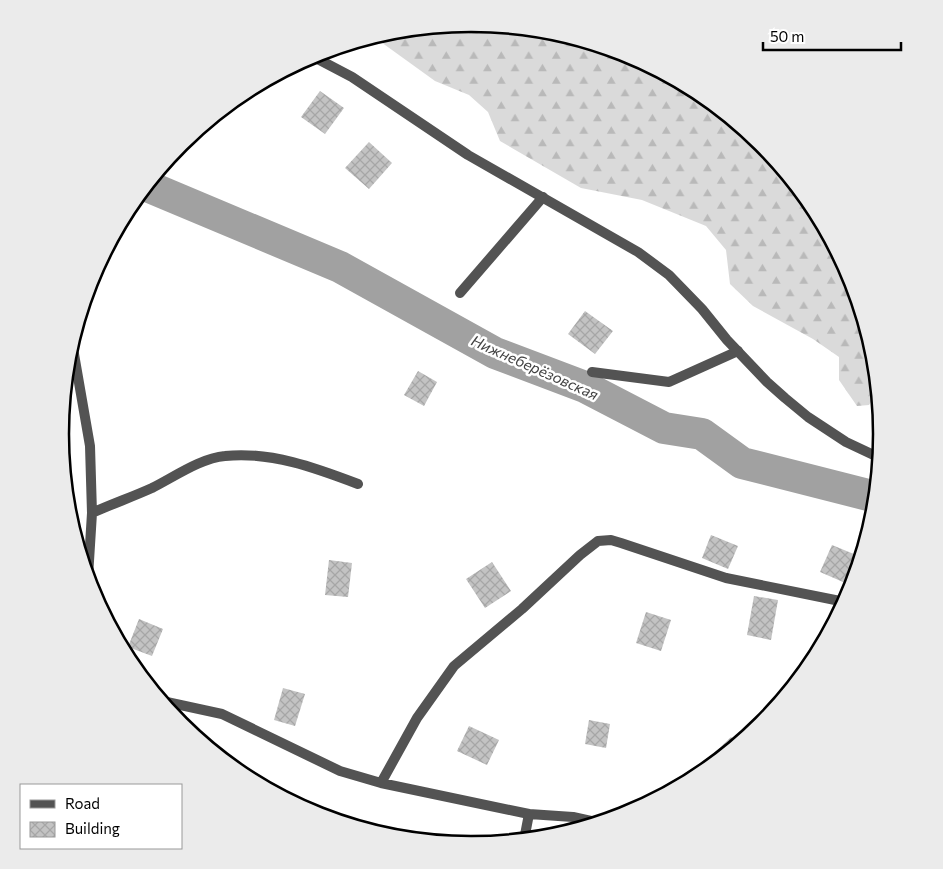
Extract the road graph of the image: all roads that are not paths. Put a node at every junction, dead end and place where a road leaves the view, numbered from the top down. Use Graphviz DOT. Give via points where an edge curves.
graph roads {
  1 [pos="322,61"];
  2 [pos="543,197"];
  3 [pos="460,293"];
  4 [pos="738,351"];
  5 [pos="76,364"];
  6 [pos="592,372"];
  7 [pos="873,455"];
  8 [pos="358,484"];
  9 [pos="92,513"];
  10 [pos="89,558"];
  11 [pos="837,600"];
  12 [pos="173,704"];
  13 [pos="381,783"];
  14 [pos="529,814"];
  15 [pos="586,820"];
  16 [pos="525,833"];
  1 -- 2 [label="street" via="352,77 468,155"];
  2 -- 3 [label="street"];
  2 -- 4 [label="street" via="638,252 669,275"];
  4 -- 6 [label="street" via="669,382"];
  4 -- 7 [label="street" via="767,382 808,417 846,442"];
  5 -- 9 [label="street" via="90,446"];
  8 -- 9 [label="street" via="277,459 223,456"];
  9 -- 10 [label="street"];
  11 -- 13 [label="street" via="726,578 621,542 598,541 454,666 417,718"];
  12 -- 13 [label="street" via="222,714 340,771"];
  13 -- 14 [label="street"];
  14 -- 15 [label="street"];
  14 -- 16 [label="street"];
}
